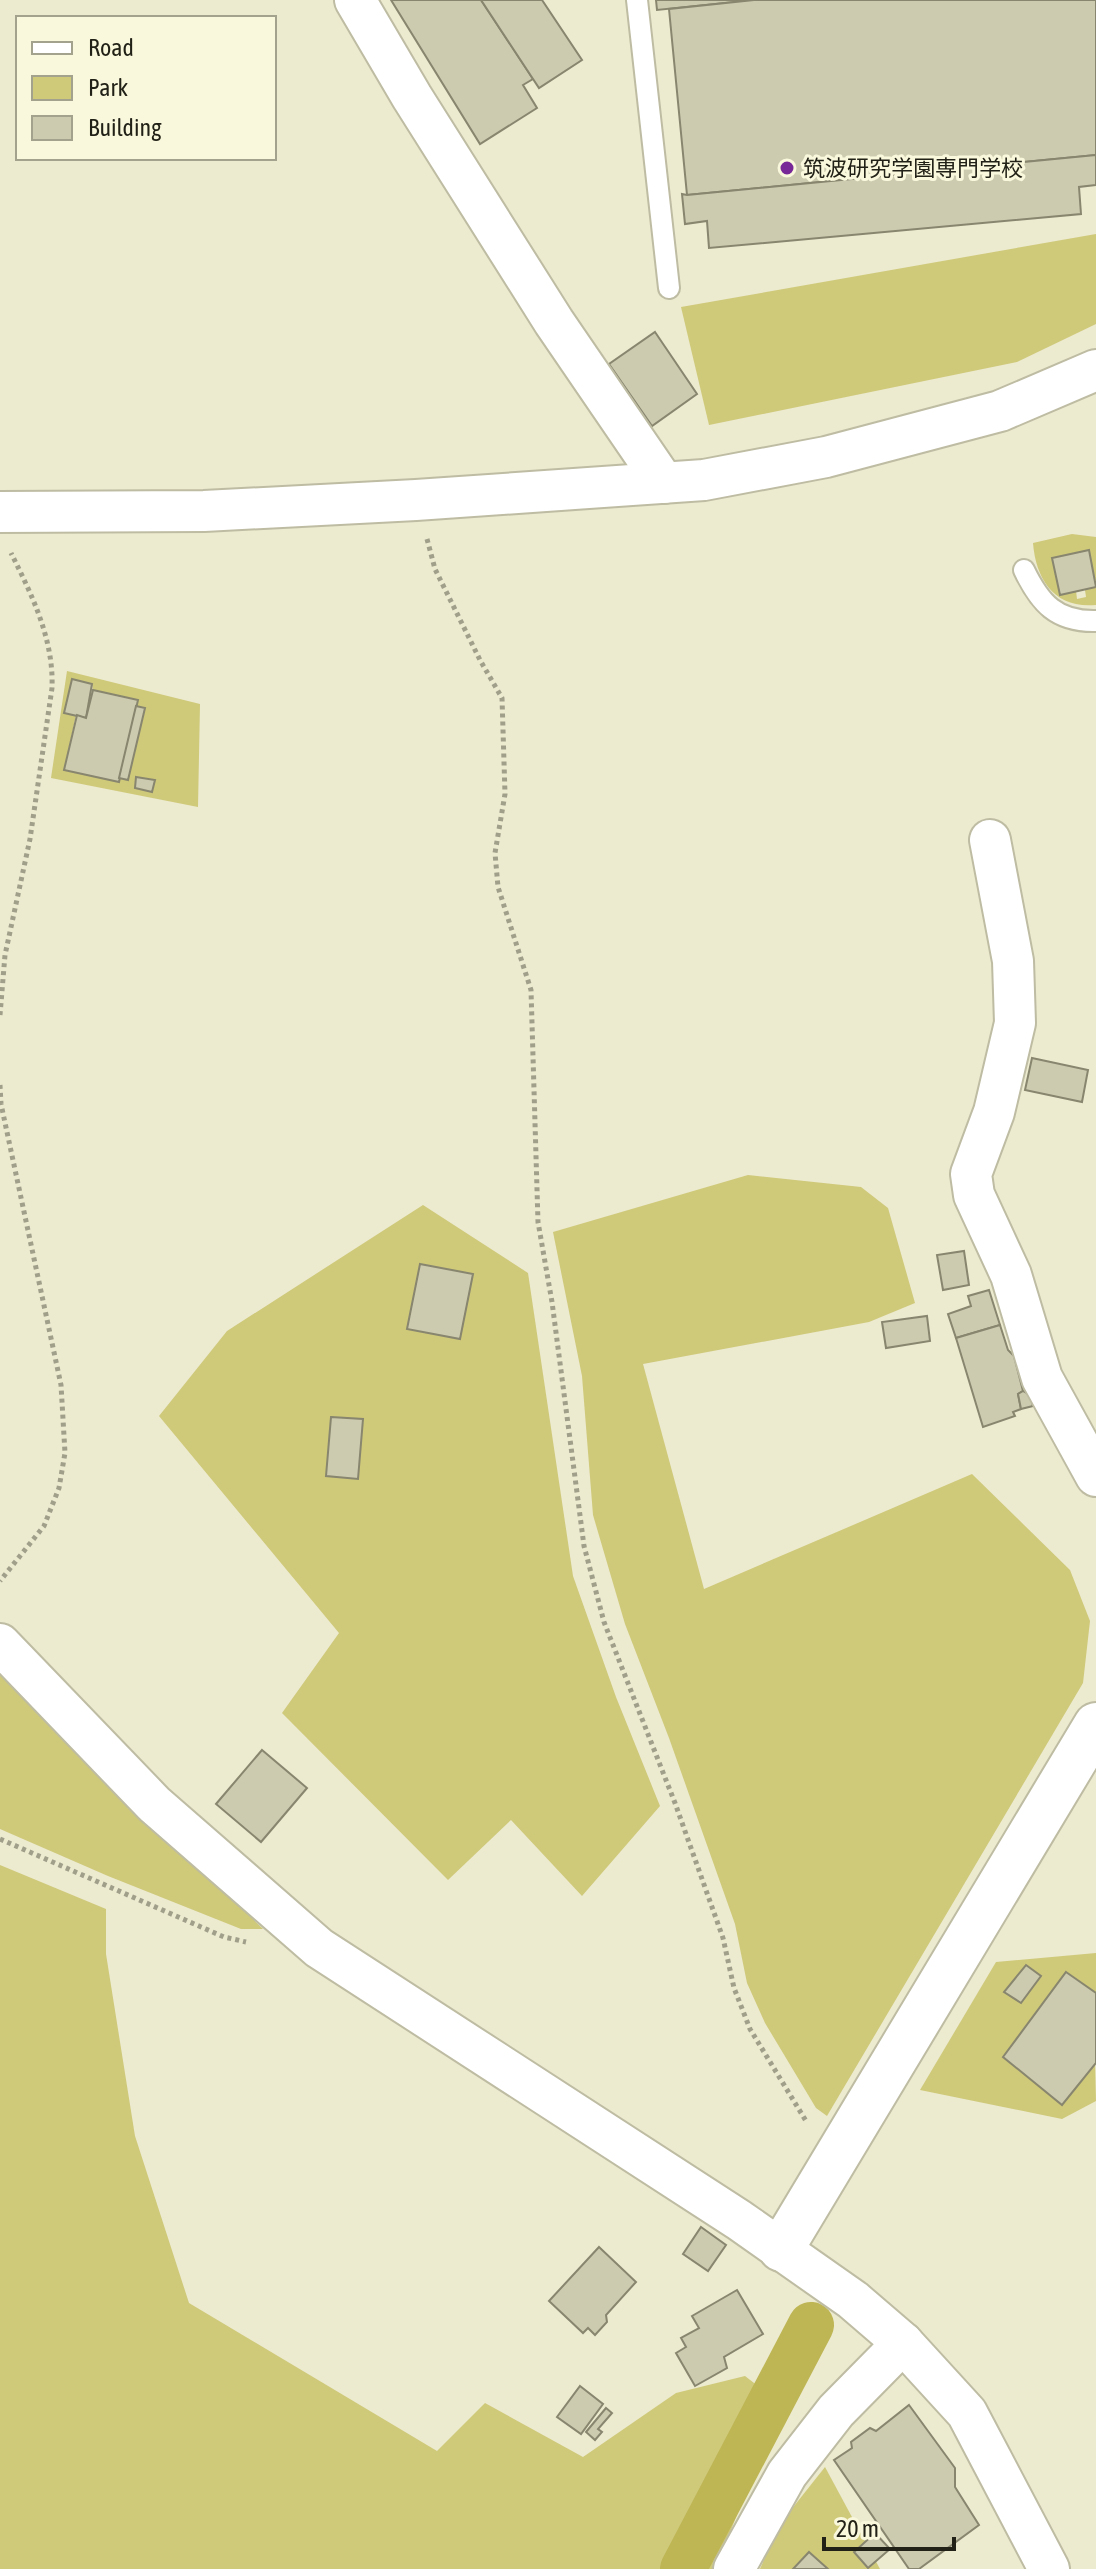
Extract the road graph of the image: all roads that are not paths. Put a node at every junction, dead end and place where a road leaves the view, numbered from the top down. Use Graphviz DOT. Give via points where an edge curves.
graph roads {
  1 [pos="355,0"];
  2 [pos="637,0"];
  3 [pos="669,288"];
  4 [pos="1096,370"];
  5 [pos="664,483"];
  6 [pos="3,528"];
  7 [pos="1024,570"];
  8 [pos="1096,621"];
  9 [pos="990,840"];
  10 [pos="1096,1476"];
  11 [pos="0,1644"];
  12 [pos="1096,1725"];
  13 [pos="781,2249"];
  14 [pos="903,2343"];
  15 [pos="734,2569"];
  16 [pos="1049,2569"];
  1 -- 5 [label="street" via="554,322"];
  2 -- 3 [label="lane"];
  4 -- 5 [label="street" via="1000,411 902,437 753,472"];
  5 -- 6 [label="street"];
  7 -- 8 [label="lane" via="1035,593 1052,610"];
  9 -- 10 [label="street" via="1013,961 1015,1023 994,1112 971,1174 974,1195 1011,1275 1042,1378"];
  11 -- 13 [label="street" via="154,1804 319,1948"];
  12 -- 13 [label="street"];
  13 -- 14 [label="street"];
  14 -- 15 [label="street" via="836,2411 787,2474"];
  14 -- 16 [label="street" via="967,2413"];
}
